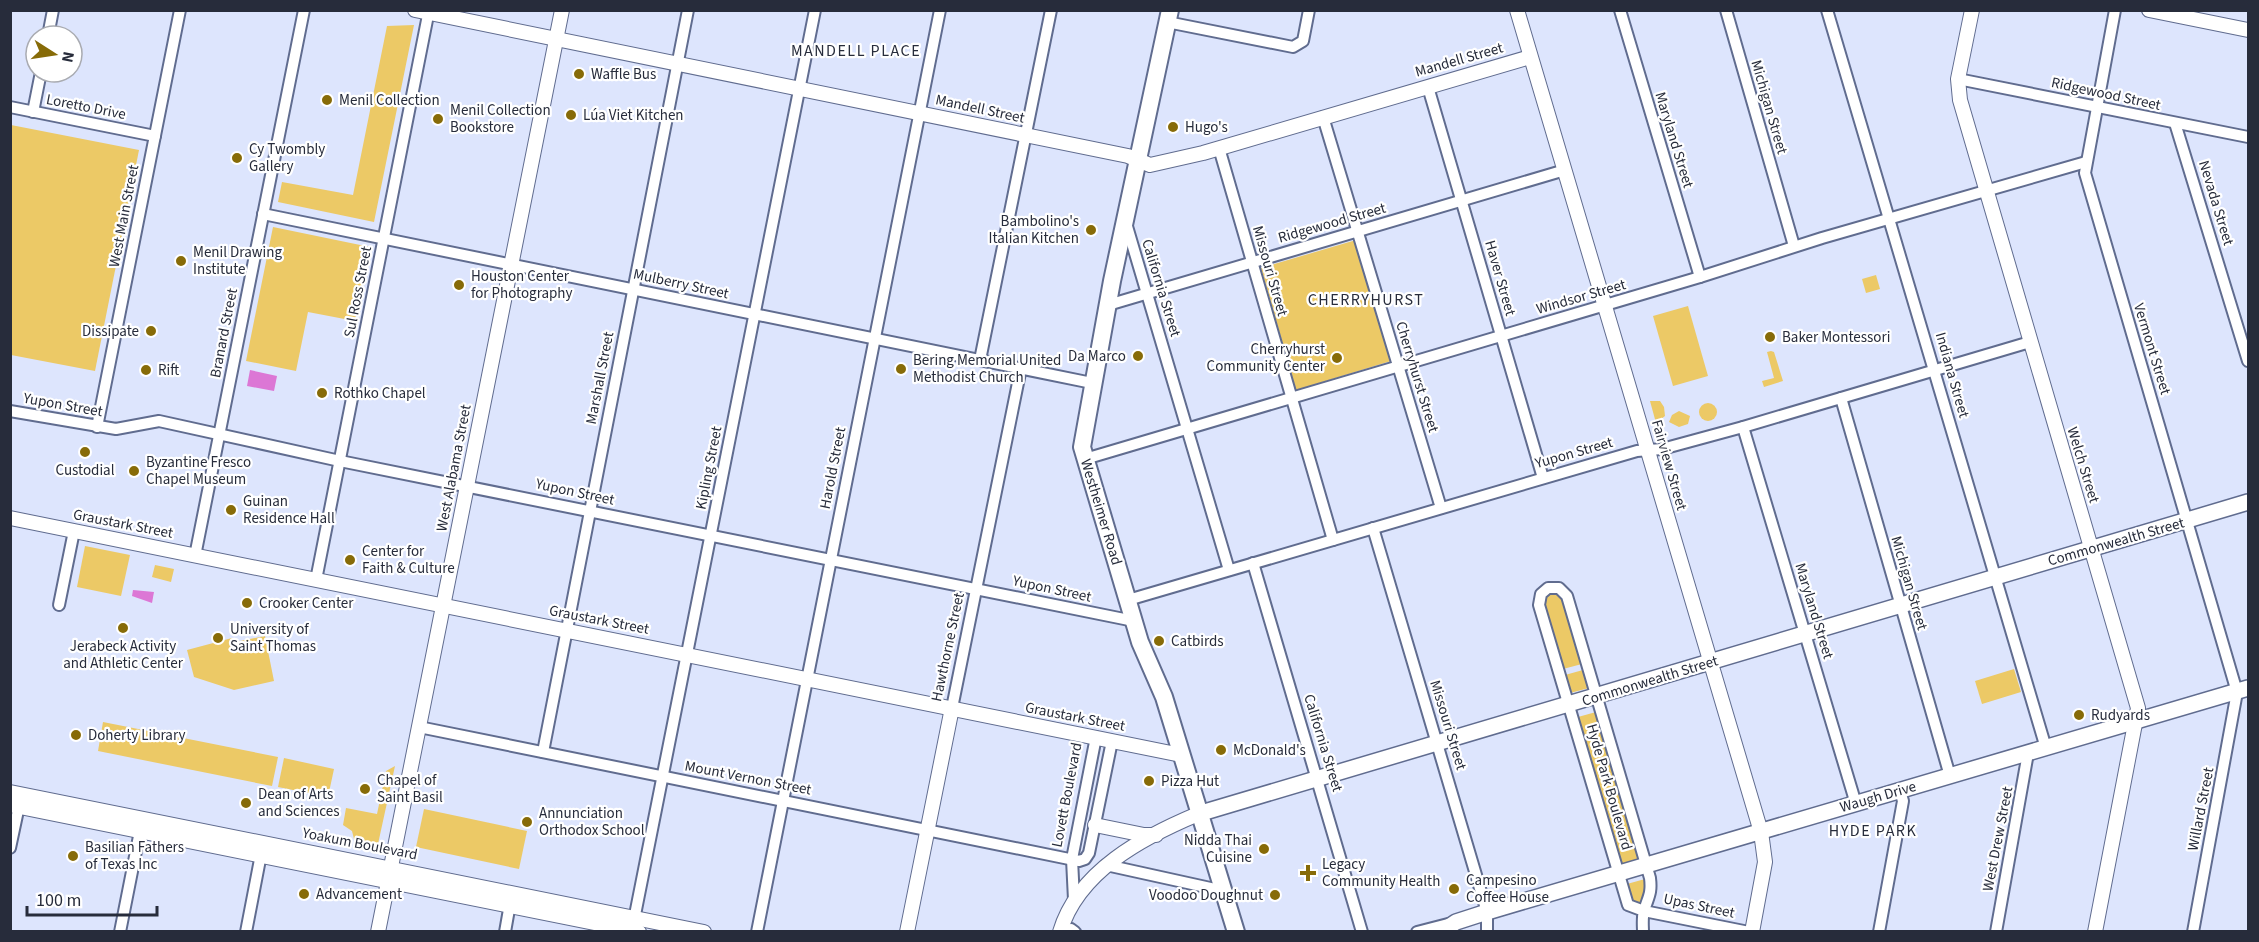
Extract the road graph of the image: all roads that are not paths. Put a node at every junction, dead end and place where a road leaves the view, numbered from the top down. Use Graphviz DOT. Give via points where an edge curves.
graph roads {
  1 [pos="180,10"];
  2 [pos="304,10"];
  3 [pos="562,10"];
  4 [pos="688,10"];
  5 [pos="815,10"];
  6 [pos="940,10"];
  7 [pos="1051,10"];
  8 [pos="1309,10"];
  9 [pos="1517,10"];
  10 [pos="1620,10"];
  11 [pos="1726,10"];
  12 [pos="1827,10"];
  13 [pos="1972,10"];
  14 [pos="2115,10"];
  15 [pos="2149,10"];
  16 [pos="424,11"];
  17 [pos="1168,16"];
  18 [pos="2248,30"];
  19 [pos="556,39"];
  20 [pos="1530,57"];
  21 [pos="677,65"];
  22 [pos="1958,79"];
  23 [pos="39,84"];
  24 [pos="1428,87"];
  25 [pos="799,90"];
  26 [pos="10,107"];
  27 [pos="2096,107"];
  28 [pos="33,112"];
  29 [pos="919,114"];
  30 [pos="1323,117"];
  31 [pos="2175,123"];
  32 [pos="1025,135"];
  33 [pos="155,136"];
  34 [pos="2248,137"];
  35 [pos="1219,148"];
  36 [pos="1138,160"];
  37 [pos="2086,162"];
  38 [pos="1565,170"];
  39 [pos="1985,192"];
  40 [pos="1461,200"];
  41 [pos="263,214"];
  42 [pos="1889,218"];
  43 [pos="1125,221"];
  44 [pos="1358,231"];
  45 [pos="384,239"];
  46 [pos="1794,246"];
  47 [pos="1252,262"];
  48 [pos="511,265"];
  49 [pos="1700,277"];
  50 [pos="633,290"];
  51 [pos="1148,294"];
  52 [pos="1108,305"];
  53 [pos="1605,305"];
  54 [pos="755,314"];
  55 [pos="1501,336"];
  56 [pos="874,339"];
  57 [pos="2030,342"];
  58 [pos="981,360"];
  59 [pos="2248,361"];
  60 [pos="1398,366"];
  61 [pos="1021,368"];
  62 [pos="1935,370"];
  63 [pos="1092,383"];
  64 [pos="1292,398"];
  65 [pos="1841,398"];
  66 [pos="10,411"];
  67 [pos="97,427"];
  68 [pos="1743,427"];
  69 [pos="1187,429"];
  70 [pos="219,434"];
  71 [pos="1648,450"];
  72 [pos="1085,459"];
  73 [pos="340,461"];
  74 [pos="1543,478"];
  75 [pos="467,485"];
  76 [pos="2248,502"];
  77 [pos="1441,508"];
  78 [pos="588,510"];
  79 [pos="10,518"];
  80 [pos="2187,521"];
  81 [pos="1372,528"];
  82 [pos="74,531"];
  83 [pos="711,535"];
  84 [pos="1333,540"];
  85 [pos="2091,549"];
  86 [pos="195,556"];
  87 [pos="831,558"];
  88 [pos="1253,563"];
  89 [pos="1229,570"];
  90 [pos="1995,577"];
  91 [pos="316,580"];
  92 [pos="976,588"];
  93 [pos="1128,600"];
  94 [pos="59,605"];
  95 [pos="443,606"];
  96 [pos="1900,606"];
  97 [pos="1134,621"];
  98 [pos="566,631"];
  99 [pos="1805,634"];
  100 [pos="687,655"];
  101 [pos="1710,663"];
  102 [pos="806,679"];
  103 [pos="2243,690"];
  104 [pos="1597,697"];
  105 [pos="1570,705"];
  106 [pos="952,708"];
  107 [pos="2135,722"];
  108 [pos="419,727"];
  109 [pos="1096,738"];
  110 [pos="1112,741"];
  111 [pos="1438,744"];
  112 [pos="2046,748"];
  113 [pos="543,752"];
  114 [pos="2028,753"];
  115 [pos="1181,755"];
  116 [pos="663,776"];
  117 [pos="1950,776"];
  118 [pos="1319,778"];
  119 [pos="1900,791"];
  120 [pos="15,800"];
  121 [pos="782,800"];
  122 [pos="1856,804"];
  123 [pos="1198,814"];
  124 [pos="141,824"];
  125 [pos="1095,825"];
  126 [pos="927,830"];
  127 [pos="1761,832"];
  128 [pos="1156,835"];
  129 [pos="10,848"];
  130 [pos="262,848"];
  131 [pos="1072,859"];
  132 [pos="1106,866"];
  133 [pos="1647,866"];
  134 [pos="1618,873"];
  135 [pos="389,874"];
  136 [pos="1224,891"];
  137 [pos="511,899"];
  138 [pos="1074,900"];
  139 [pos="1644,911"];
  140 [pos="1487,912"];
  141 [pos="1456,922"];
  142 [pos="634,928"];
  143 [pos="120,932"];
  144 [pos="246,932"];
  145 [pos="378,932"];
  146 [pos="505,932"];
  147 [pos="704,932"];
  148 [pos="757,932"];
  149 [pos="907,932"];
  150 [pos="1061,932"];
  151 [pos="1074,932"];
  152 [pos="1236,932"];
  153 [pos="1362,932"];
  154 [pos="1417,932"];
  155 [pos="1441,932"];
  156 [pos="1487,932"];
  157 [pos="1643,932"];
  158 [pos="1750,932"];
  159 [pos="1879,932"];
  160 [pos="1996,932"];
  161 [pos="2095,932"];
  162 [pos="2193,932"];
  1 -- 33 [label="street, West Main Street"];
  2 -- 41 [label="street, Branard Street"];
  3 -- 19 [label="street, West Alabama Street"];
  4 -- 21 [label="street, Marshall Street"];
  5 -- 25 [label="street, Kipling Street"];
  6 -- 29 [label="street, Harold Street"];
  7 -- 32 [label="street"];
  8 -- 17 [label="street" via="1303,40 1293,47"];
  9 -- 20 [label="street, Fairview Street"];
  10 -- 49 [label="street, Maryland Street"];
  11 -- 46 [label="street, Michigan Street"];
  12 -- 42 [label="street, Indiana Street"];
  13 -- 22 [label="street, Welch Street"];
  14 -- 27 [label="street, Vermont Street"];
  15 -- 18 [label="street"];
  16 -- 19 [label="street, Mandell Street"];
  16 -- 45 [label="street, Sul Ross Street"];
  17 -- 36 [label="main road, Westheimer Road"];
  19 -- 21 [label="street, Mandell Street"];
  19 -- 48 [label="street, West Alabama Street"];
  20 -- 24 [label="street, Mandell Street"];
  20 -- 38 [label="street, Fairview Street"];
  21 -- 25 [label="street, Mandell Street"];
  21 -- 50 [label="street, Marshall Street"];
  22 -- 27 [label="street, Ridgewood Street"];
  22 -- 39 [label="street, Welch Street"];
  23 -- 28 [label="street"];
  24 -- 30 [label="street, Mandell Street"];
  24 -- 40 [label="street, Haver Street"];
  25 -- 29 [label="street, Mandell Street"];
  25 -- 54 [label="street, Kipling Street"];
  26 -- 28 [label="street, Loretto Drive"];
  27 -- 31 [label="street, Ridgewood Street"];
  27 -- 37 [label="street, Vermont Street"];
  28 -- 33 [label="street, Loretto Drive"];
  29 -- 32 [label="street, Mandell Street"];
  29 -- 56 [label="street, Harold Street"];
  30 -- 35 [label="street, Mandell Street"];
  30 -- 44 [label="street, Cherryhurst Street"];
  31 -- 34 [label="street, Ridgewood Street"];
  31 -- 59 [label="street, Nevada Street"];
  32 -- 36 [label="street, Mandell Street"];
  32 -- 58 [label="street"];
  33 -- 67 [label="street, West Main Street"];
  35 -- 36 [label="street, Mandell Street" via="1150,165"];
  35 -- 47 [label="street, Missouri Street"];
  36 -- 43 [label="main road, Westheimer Road"];
  37 -- 39 [label="street, Windsor Street"];
  37 -- 80 [label="street, Vermont Street" via="2087,184"];
  38 -- 40 [label="street, Ridgewood Street"];
  38 -- 53 [label="street, Fairview Street"];
  39 -- 42 [label="street, Windsor Street"];
  39 -- 57 [label="street, Welch Street"];
  40 -- 44 [label="street, Ridgewood Street"];
  40 -- 55 [label="street, Haver Street"];
  41 -- 45 [label="street, Mulberry Street"];
  41 -- 70 [label="street, Branard Street"];
  42 -- 46 [label="street, Windsor Street"];
  42 -- 62 [label="street, Indiana Street"];
  43 -- 51 [label="street, California Street"];
  43 -- 52 [label="main road, Westheimer Road"];
  44 -- 47 [label="street, Ridgewood Street"];
  44 -- 60 [label="street, Cherryhurst Street"];
  45 -- 48 [label="street, Mulberry Street"];
  45 -- 73 [label="street, Sul Ross Street"];
  46 -- 49 [label="street, Windsor Street"];
  47 -- 51 [label="street, Ridgewood Street"];
  47 -- 64 [label="street, Missouri Street"];
  48 -- 50 [label="street, Mulberry Street"];
  48 -- 75 [label="street, West Alabama Street"];
  49 -- 53 [label="street, Windsor Street"];
  50 -- 54 [label="street, Mulberry Street"];
  50 -- 78 [label="street, Marshall Street"];
  51 -- 52 [label="street, Ridgewood Street"];
  51 -- 69 [label="street, California Street"];
  52 -- 63 [label="main road, Westheimer Road"];
  53 -- 55 [label="street, Windsor Street"];
  53 -- 71 [label="street, Fairview Street"];
  54 -- 56 [label="street, Mulberry Street"];
  54 -- 83 [label="street, Kipling Street"];
  55 -- 60 [label="street, Windsor Street"];
  55 -- 74 [label="street, Haver Street"];
  56 -- 58 [label="street, Mulberry Street"];
  56 -- 87 [label="street, Harold Street"];
  57 -- 62 [label="street, Yupon Street"];
  57 -- 85 [label="street, Welch Street"];
  58 -- 61 [label="street, Mulberry Street"];
  60 -- 64 [label="street, Windsor Street"];
  60 -- 77 [label="street, Cherryhurst Street"];
  61 -- 63 [label="street, Mulberry Street"];
  61 -- 92 [label="street, Hawthorne Street"];
  62 -- 65 [label="street, Yupon Street"];
  62 -- 90 [label="street, Indiana Street"];
  63 -- 72 [label="main road, Westheimer Road" via="1083,433"];
  64 -- 69 [label="street, Windsor Street"];
  64 -- 84 [label="street, Missouri Street"];
  65 -- 68 [label="street, Yupon Street"];
  65 -- 96 [label="street, Michigan Street"];
  66 -- 67 [label="street, Yupon Street"];
  67 -- 70 [label="street, Yupon Street" via="116,429 159,421"];
  68 -- 71 [label="street, Yupon Street"];
  68 -- 99 [label="street, Maryland Street"];
  69 -- 72 [label="street, Windsor Street"];
  69 -- 89 [label="street, California Street"];
  70 -- 73 [label="street, Yupon Street"];
  70 -- 86 [label="street, Branard Street"];
  71 -- 74 [label="street, Yupon Street"];
  71 -- 101 [label="street, Fairview Street"];
  72 -- 93 [label="main road, Westheimer Road"];
  73 -- 75 [label="street, Yupon Street"];
  73 -- 91 [label="street, Sul Ross Street"];
  74 -- 77 [label="street, Yupon Street"];
  75 -- 78 [label="street, Yupon Street"];
  75 -- 95 [label="street, West Alabama Street"];
  76 -- 80 [label="main road, Commonwealth Street"];
  77 -- 81 [label="street, Yupon Street"];
  78 -- 83 [label="street, Yupon Street"];
  78 -- 98 [label="street, Marshall Street"];
  79 -- 82 [label="street, Graustark Street"];
  80 -- 85 [label="main road, Commonwealth Street"];
  80 -- 103 [label="street, Vermont Street"];
  81 -- 84 [label="street, Yupon Street"];
  81 -- 111 [label="street, Missouri Street"];
  82 -- 86 [label="street, Graustark Street"];
  82 -- 94 [label="street"];
  83 -- 87 [label="street, Yupon Street"];
  83 -- 100 [label="street, Kipling Street"];
  84 -- 88 [label="street, Yupon Street"];
  85 -- 90 [label="main road, Commonwealth Street"];
  85 -- 107 [label="street, Welch Street" via="2138,708"];
  86 -- 91 [label="street, Graustark Street"];
  87 -- 92 [label="street, Yupon Street"];
  87 -- 102 [label="street, Harold Street"];
  88 -- 89 [label="street, Yupon Street"];
  88 -- 118 [label="street, California Street"];
  89 -- 93 [label="street, Yupon Street"];
  90 -- 96 [label="main road, Commonwealth Street"];
  90 -- 112 [label="street, Indiana Street"];
  91 -- 95 [label="street, Graustark Street"];
  92 -- 97 [label="street, Yupon Street"];
  92 -- 106 [label="street, Hawthorne Street"];
  93 -- 97 [label="main road, Westheimer Road"];
  95 -- 98 [label="street, Graustark Street"];
  95 -- 108 [label="street, West Alabama Street"];
  96 -- 99 [label="main road, Commonwealth Street"];
  96 -- 117 [label="street, Michigan Street"];
  97 -- 115 [label="main road, Westheimer Road" via="1164,697"];
  98 -- 100 [label="street, Graustark Street"];
  98 -- 113 [label="street, Marshall Street"];
  99 -- 101 [label="main road, Commonwealth Street"];
  99 -- 122 [label="street, Maryland Street"];
  100 -- 102 [label="street, Graustark Street"];
  100 -- 116 [label="street, Kipling Street"];
  101 -- 104 [label="main road, Commonwealth Street"];
  101 -- 127 [label="street, Fairview Street"];
  102 -- 106 [label="street, Graustark Street"];
  102 -- 121 [label="street, Harold Street"];
  103 -- 107 [label="main road, Waugh Drive"];
  103 -- 162 [label="street, Willard Street"];
  104 -- 105 [label="main road, Commonwealth Street"];
  104 -- 105 [label="street, Hyde Park Boulevard" via="1567,596 1559,588 1548,588 1541,594 1539,604"];
  104 -- 133 [label="street, Hyde Park Boulevard"];
  105 -- 111 [label="main road, Commonwealth Street"];
  105 -- 134 [label="street, Hyde Park Boulevard"];
  106 -- 109 [label="street, Graustark Street"];
  106 -- 126 [label="street, Hawthorne Street"];
  107 -- 112 [label="main road, Waugh Drive"];
  107 -- 161 [label="street, Welch Street"];
  108 -- 113 [label="street, Mount Vernon Street"];
  108 -- 135 [label="street, West Alabama Street"];
  109 -- 110 [label="street, Graustark Street"];
  109 -- 131 [label="street, Lovett Boulevard"];
  110 -- 115 [label="street, Graustark Street"];
  110 -- 125 [label="street, Lovett Boulevard"];
  111 -- 118 [label="main road, Commonwealth Street"];
  111 -- 140 [label="street, Missouri Street"];
  112 -- 114 [label="main road, Waugh Drive"];
  113 -- 116 [label="street, Mount Vernon Street"];
  114 -- 117 [label="main road, Waugh Drive"];
  114 -- 160 [label="street, West Drew Street"];
  115 -- 123 [label="main road, Westheimer Road"];
  116 -- 121 [label="street, Mount Vernon Street"];
  116 -- 142 [label="street, Kipling Street"];
  117 -- 119 [label="main road, Waugh Drive"];
  118 -- 123 [label="main road, Commonwealth Street"];
  118 -- 153 [label="street, California Street"];
  119 -- 122 [label="main road, Waugh Drive"];
  119 -- 159 [label="street" via="1903,801"];
  120 -- 124 [label="street, Yoakum Boulevard"];
  120 -- 129 [label="street"];
  121 -- 126 [label="street, Mount Vernon Street"];
  121 -- 148 [label="street, Harold Street"];
  122 -- 127 [label="main road, Waugh Drive"];
  123 -- 128 [label="street, Commonwealth Street"];
  123 -- 136 [label="main road, Westheimer Road"];
  124 -- 130 [label="street, Yoakum Boulevard"];
  124 -- 143 [label="street"];
  125 -- 128 [label="street"];
  125 -- 131 [label="street, Lovett Boulevard" via="1085,860"];
  126 -- 131 [label="street, Mount Vernon Street"];
  126 -- 149 [label="street, Hawthorne Street"];
  127 -- 133 [label="main road, Waugh Drive"];
  127 -- 158 [label="street, Fairview Street" via="1765,862"];
  128 -- 132 [label="street, Commonwealth Street"];
  130 -- 135 [label="street, Yoakum Boulevard"];
  130 -- 144 [label="street"];
  131 -- 138 [label="street, Lovett Boulevard"];
  132 -- 136 [label="street"];
  132 -- 138 [label="street, Commonwealth Street"];
  133 -- 134 [label="main road, Waugh Drive"];
  133 -- 139 [label="street, Hyde Park Boulevard" via="1652,888"];
  134 -- 139 [label="street, Hyde Park Boulevard" via="1628,905"];
  134 -- 140 [label="main road, Waugh Drive"];
  135 -- 137 [label="street, Yoakum Boulevard"];
  135 -- 145 [label="street, West Alabama Street"];
  136 -- 152 [label="main road, Westheimer Road"];
  137 -- 142 [label="street, Yoakum Boulevard"];
  137 -- 146 [label="street"];
  138 -- 150 [label="street, Lovett Boulevard"];
  139 -- 157 [label="street, Hyde Park Boulevard"];
  139 -- 158 [label="street, Upas Street"];
  140 -- 141 [label="main road, Waugh Drive"];
  140 -- 156 [label="street, Missouri Street"];
  141 -- 154 [label="street"];
  141 -- 155 [label="main road, Waugh Drive"];
  142 -- 147 [label="street, Yoakum Boulevard"];
  150 -- 151 [label="street, Lovett Boulevard"];
}
